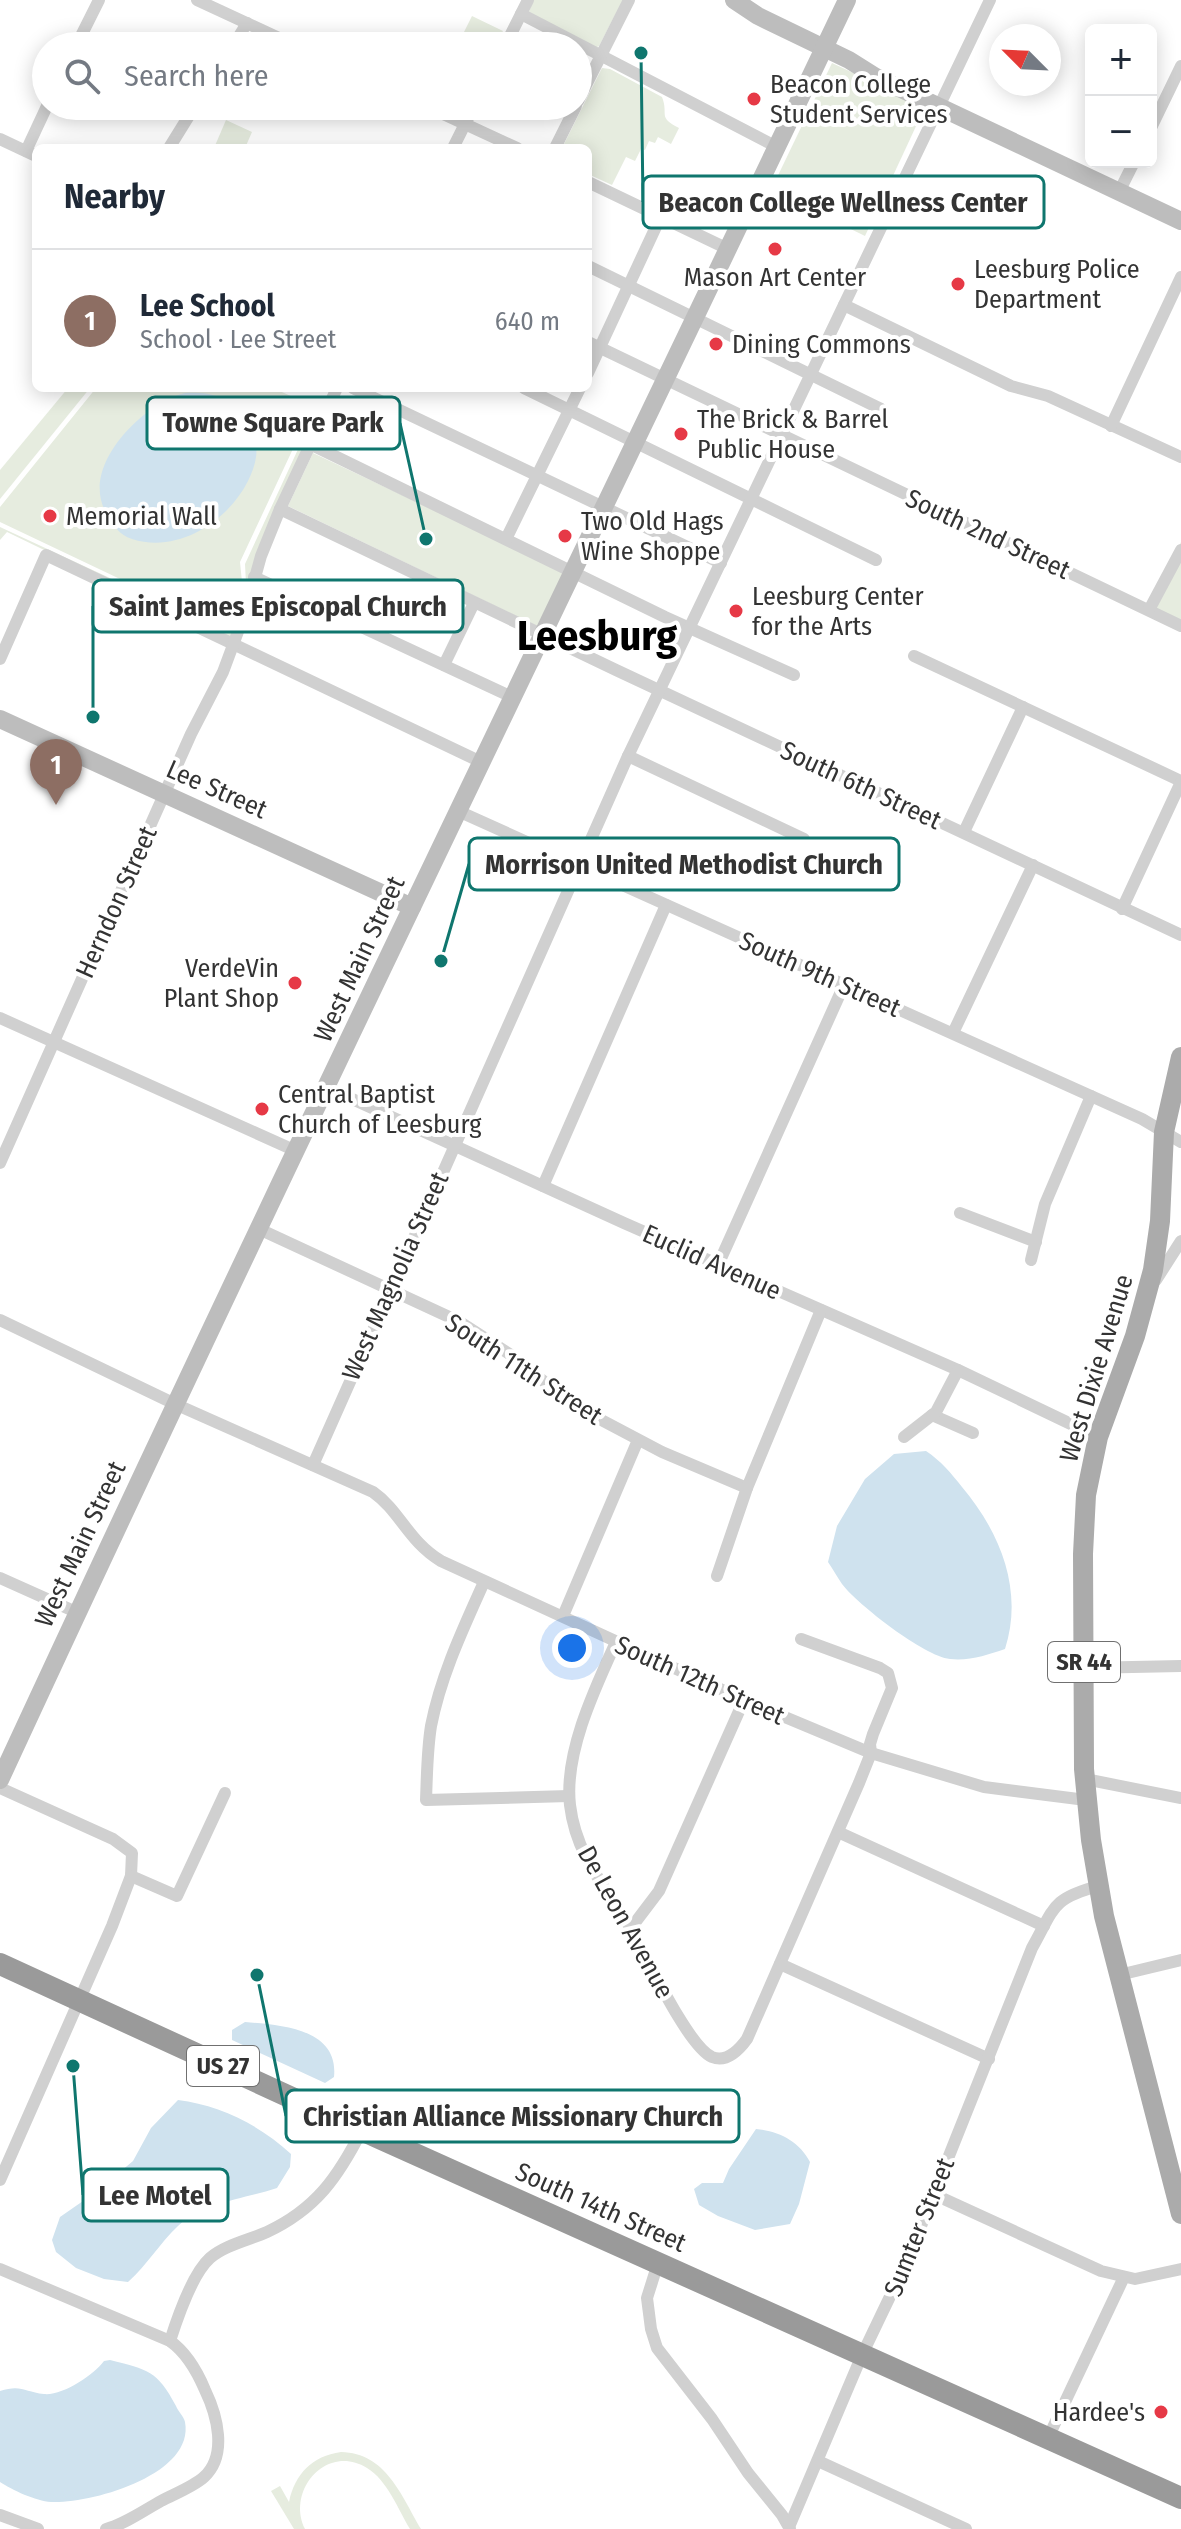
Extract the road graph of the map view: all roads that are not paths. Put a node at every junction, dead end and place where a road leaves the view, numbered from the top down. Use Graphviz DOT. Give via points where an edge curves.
graph roads {
  1 [pos="99,0"];
  2 [pos="197,0"];
  3 [pos="528,0"];
  4 [pos="629,0"];
  5 [pos="734,0"];
  6 [pos="749,0"];
  7 [pos="847,0"];
  8 [pos="990,0"];
  9 [pos="521,14"];
  10 [pos="247,23"];
  11 [pos="83,32"];
  12 [pos="242,32"];
  13 [pos="266,32"];
  14 [pos="512,32"];
  15 [pos="554,32"];
  16 [pos="826,44"];
  17 [pos="592,53"];
  18 [pos="600,57"];
  19 [pos="1181,66"];
  20 [pos="592,73"];
  21 [pos="941,102"];
  22 [pos="1157,116"];
  23 [pos="42,120"];
  24 [pos="186,120"];
  25 [pos="456,120"];
  26 [pos="467,120"];
  27 [pos="569,120"];
  28 [pos="465,124"];
  29 [pos="0,139"];
  30 [pos="34,144"];
  31 [pos="171,144"];
  32 [pos="455,144"];
  33 [pos="508,144"];
  34 [pos="557,144"];
  35 [pos="777,147"];
  36 [pos="31,154"];
  37 [pos="1131,168"];
  38 [pos="592,184"];
  39 [pos="1122,187"];
  40 [pos="1181,210"];
  41 [pos="661,216"];
  42 [pos="1181,221"];
  43 [pos="728,249"];
  44 [pos="592,268"];
  45 [pos="1181,277"];
  46 [pos="629,286"];
  47 [pos="844,305"];
  48 [pos="1175,307"];
  49 [pos="695,318"];
  50 [pos="594,345"];
  51 [pos="812,374"];
  52 [pos="665,380"];
  53 [pos="335,392"];
  54 [pos="361,392"];
  55 [pos="533,392"];
  56 [pos="578,392"];
  57 [pos="570,409"];
  58 [pos="881,409"];
  59 [pos="1111,426"];
  60 [pos="782,436"];
  61 [pos="635,441"];
  62 [pos="310,444"];
  63 [pos="1181,457"];
  64 [pos="537,476"];
  65 [pos="752,499"];
  66 [pos="603,507"];
  67 [pos="280,509"];
  68 [pos="506,539"];
  69 [pos="1181,550"];
  70 [pos="876,560"];
  71 [pos="721,563"];
  72 [pos="573,570"];
  73 [pos="254,577"];
  74 [pos="474,603"];
  75 [pos="1149,610"];
  76 [pos="1181,626"];
  77 [pos="689,628"];
  78 [pos="541,635"];
  79 [pos="234,643"];
  80 [pos="914,656"];
  81 [pos="0,659"];
  82 [pos="444,665"];
  83 [pos="794,675"];
  84 [pos="659,691"];
  85 [pos="512,697"];
  86 [pos="1023,707"];
  87 [pos="0,719"];
  88 [pos="628,756"];
  89 [pos="481,762"];
  90 [pos="1181,782"];
  91 [pos="165,794"];
  92 [pos="458,811"];
  93 [pos="964,832"];
  94 [pos="804,839"];
  95 [pos="578,865"];
  96 [pos="1033,865"];
  97 [pos="666,905"];
  98 [pos="412,907"];
  99 [pos="1122,909"];
  100 [pos="1181,935"];
  101 [pos="844,985"];
  102 [pos="0,1018"];
  103 [pos="953,1033"];
  104 [pos="54,1042"];
  105 [pos="1181,1057"];
  106 [pos="326,1087"];
  107 [pos="1091,1096"];
  108 [pos="1173,1137"];
  109 [pos="453,1145"];
  110 [pos="296,1151"];
  111 [pos="0,1163"];
  112 [pos="543,1186"];
  113 [pos="960,1213"];
  114 [pos="259,1229"];
  115 [pos="1181,1241"];
  116 [pos="1036,1242"];
  117 [pos="1031,1260"];
  118 [pos="718,1265"];
  119 [pos="389,1289"];
  120 [pos="1148,1292"];
  121 [pos="821,1310"];
  122 [pos="1,1324"];
  123 [pos="958,1370"];
  124 [pos="175,1404"];
  125 [pos="932,1415"];
  126 [pos="973,1433"];
  127 [pos="904,1437"];
  128 [pos="1098,1437"];
  129 [pos="638,1440"];
  130 [pos="313,1465"];
  131 [pos="747,1488"];
  132 [pos="717,1576"];
  133 [pos="0,1578"];
  134 [pos="484,1582"];
  135 [pos="76,1612"];
  136 [pos="563,1616"];
  137 [pos="801,1639"];
  138 [pos="616,1642"];
  139 [pos="1181,1666"];
  140 [pos="1084,1668"];
  141 [pos="744,1700"];
  142 [pos="871,1753"];
  143 [pos="1085,1779"];
  144 [pos="0,1780"];
  145 [pos="0,1788"];
  146 [pos="225,1793"];
  147 [pos="569,1796"];
  148 [pos="1181,1798"];
  149 [pos="1086,1800"];
  150 [pos="838,1832"];
  151 [pos="131,1876"];
  152 [pos="1098,1886"];
  153 [pos="1044,1926"];
  154 [pos="631,1928"];
  155 [pos="1181,1960"];
  156 [pos="0,1964"];
  157 [pos="780,1964"];
  158 [pos="1119,1975"];
  159 [pos="79,2000"];
  160 [pos="989,2059"];
  161 [pos="362,2130"];
  162 [pos="0,2180"];
  163 [pos="933,2194"];
  164 [pos="1181,2214"];
  165 [pos="658,2263"];
  166 [pos="0,2269"];
  167 [pos="1181,2269"];
  168 [pos="1124,2277"];
  169 [pos="170,2341"];
  170 [pos="862,2355"];
  171 [pos="1048,2438"];
  172 [pos="818,2461"];
  173 [pos="1181,2498"];
  174 [pos="931,2514"];
  175 [pos="0,2515"];
  176 [pos="122,2526"];
  177 [pos="790,2528"];
  178 [pos="38,2529"];
  179 [pos="106,2529"];
  180 [pos="939,2529"];
  181 [pos="966,2529"];
  1 -- 11 [label="street"];
  2 -- 10 [label="street"];
  3 -- 9 [label="street"];
  4 -- 18 [label="street"];
  5 -- 16 [label="main road" via="758,16"];
  6 -- 16 [label="main road"];
  7 -- 16 [label="main road, West Main Street"];
  8 -- 21 [label="street, West Magnolia Street"];
  9 -- 14 [label="street"];
  9 -- 15 [label="street"];
  10 -- 12 [label="street"];
  10 -- 13 [label="street"];
  16 -- 21 [label="main road" via="876,77"];
  16 -- 35 [label="main road, West Main Street"];
  17 -- 18 [label="street"];
  18 -- 20 [label="street"];
  18 -- 35 [label="street"];
  19 -- 22 [label="street"];
  21 -- 39 [label="main road"];
  21 -- 47 [label="street, West Magnolia Street"];
  23 -- 30 [label="street"];
  24 -- 31 [label="street"];
  25 -- 28 [label="street"];
  26 -- 28 [label="street"];
  27 -- 34 [label="street"];
  28 -- 32 [label="street"];
  28 -- 33 [label="street"];
  29 -- 36 [label="street"];
  35 -- 43 [label="main road, West Main Street"];
  37 -- 39 [label="street"];
  38 -- 41 [label="street"];
  39 -- 40 [label="main road"];
  39 -- 42 [label="main road"];
  41 -- 43 [label="street"];
  41 -- 46 [label="street"];
  43 -- 49 [label="main road, West Main Street"];
  44 -- 46 [label="street"];
  45 -- 48 [label="street"];
  46 -- 49 [label="street"];
  46 -- 50 [label="street"];
  47 -- 51 [label="street, West Magnolia Street"];
  47 -- 59 [label="street" via="1011,386 1048,396"];
  48 -- 59 [label="street"];
  49 -- 51 [label="street"];
  49 -- 52 [label="main road, West Main Street"];
  50 -- 52 [label="street, South 2nd Street"];
  51 -- 58 [label="street"];
  51 -- 60 [label="street, West Magnolia Street"];
  52 -- 60 [label="street, South 2nd Street"];
  52 -- 61 [label="main road, West Main Street"];
  53 -- 62 [label="street, Herndon Street"];
  54 -- 64 [label="street"];
  55 -- 57 [label="street"];
  56 -- 57 [label="street"];
  57 -- 61 [label="street"];
  57 -- 64 [label="street"];
  59 -- 63 [label="street"];
  60 -- 65 [label="street, West Magnolia Street"];
  60 -- 75 [label="street, South 2nd Street"];
  61 -- 65 [label="street"];
  61 -- 66 [label="main road, West Main Street"];
  62 -- 67 [label="street, Herndon Street"];
  62 -- 68 [label="street"];
  64 -- 66 [label="street"];
  64 -- 68 [label="street"];
  65 -- 70 [label="street"];
  65 -- 71 [label="street, West Magnolia Street"];
  66 -- 71 [label="street"];
  66 -- 72 [label="main road, West Main Street"];
  67 -- 73 [label="street, Herndon Street"];
  67 -- 74 [label="street, South 6th Street"];
  68 -- 72 [label="street"];
  69 -- 75 [label="street"];
  71 -- 77 [label="street, West Magnolia Street"];
  72 -- 77 [label="street"];
  72 -- 78 [label="main road, West Main Street"];
  73 -- 79 [label="street, Herndon Street"];
  73 -- 82 [label="street"];
  74 -- 78 [label="street, South 6th Street"];
  74 -- 82 [label="street"];
  75 -- 76 [label="street, South 2nd Street"];
  77 -- 83 [label="street"];
  77 -- 84 [label="street, West Magnolia Street"];
  78 -- 84 [label="street, South 6th Street"];
  78 -- 85 [label="main road, West Main Street"];
  79 -- 81 [label="street" via="46,556"];
  79 -- 89 [label="street"];
  79 -- 91 [label="street, Herndon Street"];
  80 -- 86 [label="street"];
  82 -- 85 [label="street"];
  84 -- 88 [label="street, West Magnolia Street"];
  84 -- 93 [label="street, South 6th Street"];
  85 -- 89 [label="main road, West Main Street"];
  86 -- 90 [label="street"];
  86 -- 93 [label="street"];
  87 -- 91 [label="main road, Lee Street"];
  88 -- 94 [label="street"];
  88 -- 95 [label="street, West Magnolia Street"];
  89 -- 92 [label="main road, West Main Street"];
  90 -- 99 [label="street"];
  91 -- 98 [label="main road, Lee Street"];
  91 -- 104 [label="street, Herndon Street"];
  92 -- 95 [label="street, South 9th Street"];
  92 -- 98 [label="main road, West Main Street"];
  93 -- 96 [label="street, South 6th Street"];
  95 -- 97 [label="street, South 9th Street"];
  95 -- 109 [label="street, West Magnolia Street"];
  96 -- 99 [label="street, South 6th Street"];
  96 -- 103 [label="street"];
  97 -- 101 [label="street, South 9th Street"];
  97 -- 112 [label="street"];
  98 -- 106 [label="main road, West Main Street"];
  99 -- 100 [label="street, South 6th Street"];
  101 -- 103 [label="street, South 9th Street"];
  101 -- 118 [label="street"];
  102 -- 104 [label="street"];
  103 -- 107 [label="street, South 9th Street"];
  104 -- 110 [label="street"];
  104 -- 111 [label="street, Herndon Street"];
  105 -- 108 [label="main road, West Dixie Avenue / SR 44"];
  106 -- 109 [label="street, Euclid Avenue"];
  106 -- 110 [label="main road, West Main Street"];
  107 -- 108 [label="street, South 9th Street"];
  107 -- 116 [label="street" via="1045,1204"];
  108 -- 120 [label="main road, West Dixie Avenue / SR 44"];
  109 -- 112 [label="street, Euclid Avenue"];
  109 -- 119 [label="street, West Magnolia Street"];
  110 -- 114 [label="main road, West Main Street"];
  112 -- 118 [label="street, Euclid Avenue"];
  113 -- 116 [label="street"];
  114 -- 119 [label="street, South 11th Street"];
  114 -- 124 [label="main road, West Main Street"];
  115 -- 120 [label="street"];
  116 -- 117 [label="street"];
  118 -- 121 [label="street, Euclid Avenue"];
  119 -- 129 [label="street, South 11th Street" via="479,1333 557,1394"];
  119 -- 130 [label="street, West Magnolia Street"];
  120 -- 128 [label="main road, West Dixie Avenue / SR 44"];
  121 -- 123 [label="street, Euclid Avenue"];
  121 -- 131 [label="street"];
  122 -- 124 [label="street, South 12th Street"];
  123 -- 125 [label="street"];
  123 -- 128 [label="street, Euclid Avenue"];
  124 -- 130 [label="street, South 12th Street"];
  124 -- 135 [label="main road, West Main Street"];
  125 -- 126 [label="street"];
  125 -- 127 [label="street"];
  128 -- 140 [label="main road, West Dixie Avenue / SR 44" via="1084,1522"];
  129 -- 131 [label="street, South 11th Street"];
  129 -- 136 [label="street"];
  130 -- 134 [label="street, South 12th Street" via="373,1492 427,1552"];
  131 -- 132 [label="street"];
  133 -- 135 [label="street"];
  134 -- 136 [label="street, South 12th Street"];
  134 -- 147 [label="street" via="456,1642 435,1707 426,1800"];
  135 -- 144 [label="main road, West Main Street"];
  136 -- 138 [label="street, South 12th Street"];
  137 -- 142 [label="street" via="880,1668 892,1679"];
  138 -- 141 [label="street, South 12th Street"];
  138 -- 147 [label="street, De Leon Avenue" via="587,1709"];
  139 -- 140 [label="street"];
  140 -- 143 [label="main road, West Dixie Avenue / SR 44"];
  141 -- 142 [label="street, South 12th Street"];
  141 -- 154 [label="street" via="659,1891"];
  142 -- 149 [label="street, South 12th Street" via="984,1787"];
  142 -- 150 [label="street"];
  143 -- 148 [label="street"];
  143 -- 149 [label="main road, West Dixie Avenue / SR 44"];
  145 -- 151 [label="street" via="113,1839 132,1853"];
  146 -- 151 [label="street" via="177,1896"];
  147 -- 154 [label="street, De Leon Avenue" via="584,1854"];
  149 -- 152 [label="main road, West Dixie Avenue / SR 44"];
  150 -- 153 [label="street"];
  150 -- 157 [label="street"];
  151 -- 159 [label="street"];
  152 -- 153 [label="street, Sumter Street" via="1063,1898"];
  152 -- 158 [label="main road, West Dixie Avenue / SR 44"];
  153 -- 160 [label="street, Sumter Street"];
  154 -- 157 [label="street, De Leon Avenue" via="679,2017 712,2056 735,2053 747,2038"];
  155 -- 158 [label="street"];
  156 -- 159 [label="highway, South 14th Street / US 27"];
  157 -- 160 [label="street"];
  158 -- 164 [label="main road, West Dixie Avenue / SR 44"];
  159 -- 161 [label="highway, South 14th Street / US 27"];
  159 -- 162 [label="street"];
  160 -- 163 [label="street, Sumter Street"];
  161 -- 165 [label="highway, South 14th Street / US 27"];
  161 -- 169 [label="street" via="340,2172 317,2199 204,2264"];
  163 -- 168 [label="street"];
  163 -- 170 [label="street, Sumter Street"];
  165 -- 170 [label="highway, South 14th Street / US 27"];
  165 -- 177 [label="street" via="647,2298 657,2348"];
  166 -- 169 [label="street"];
  167 -- 168 [label="street"];
  168 -- 171 [label="street"];
  169 -- 176 [label="street" via="198,2374 216,2416 215,2459 204,2477"];
  170 -- 171 [label="highway, South 14th Street / US 27"];
  170 -- 172 [label="street, Sumter Street"];
  171 -- 173 [label="highway, South 14th Street / US 27"];
  172 -- 174 [label="street"];
  172 -- 177 [label="street, Sumter Street"];
  174 -- 180 [label="street"];
  174 -- 181 [label="street"];
  175 -- 178 [label="street"];
  176 -- 179 [label="street"];
}
